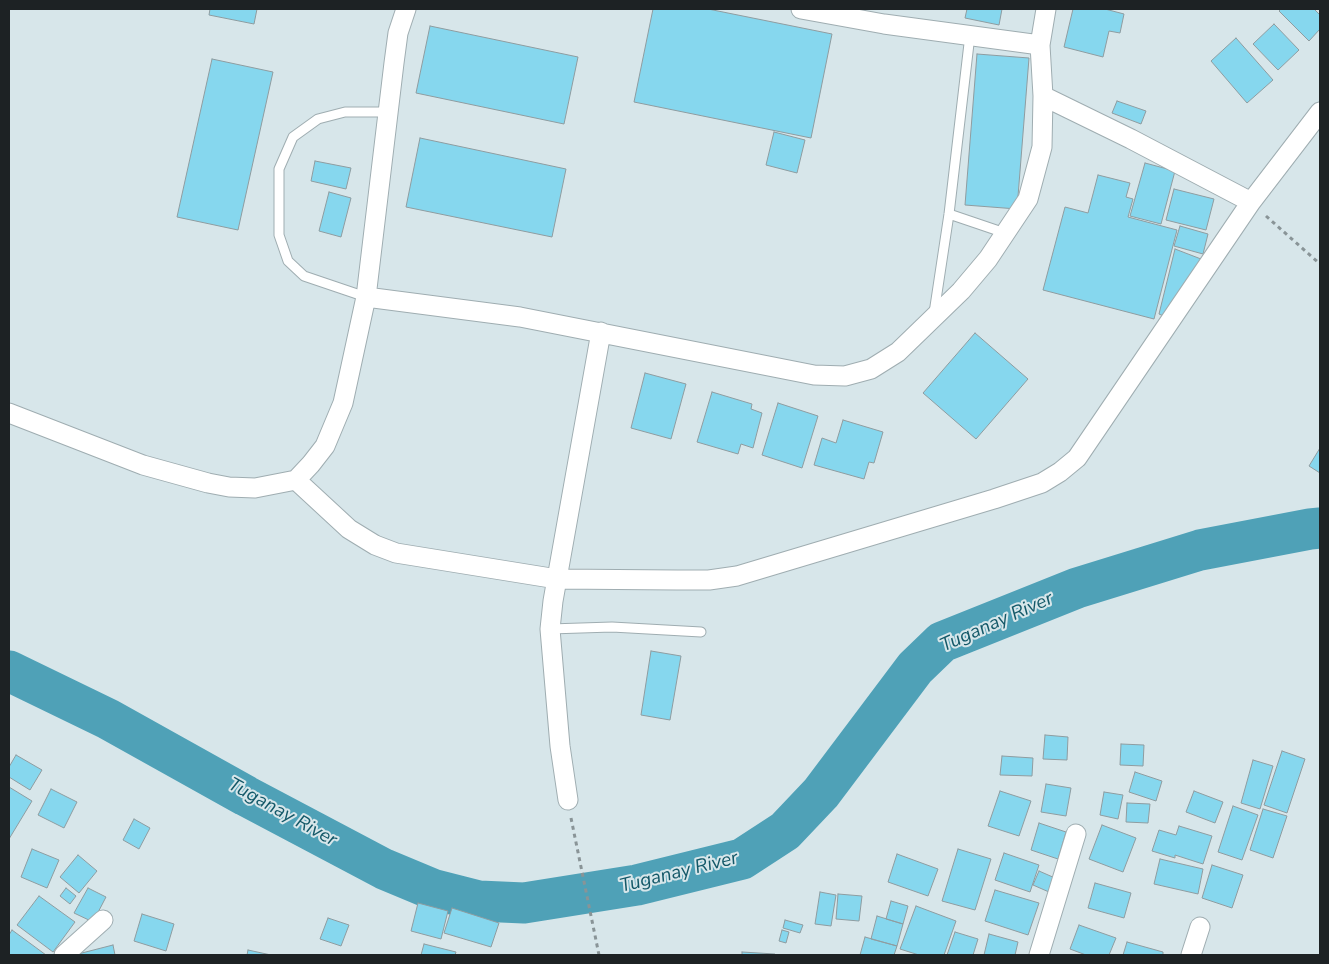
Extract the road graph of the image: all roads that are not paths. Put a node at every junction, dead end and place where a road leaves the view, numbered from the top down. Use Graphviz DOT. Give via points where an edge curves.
graph roads {
  1 [pos="406,9"];
  2 [pos="801,9"];
  3 [pos="1046,9"];
  4 [pos="970,35"];
  5 [pos="1040,45"];
  6 [pos="1043,96"];
  7 [pos="388,112"];
  8 [pos="1320,112"];
  9 [pos="1251,202"];
  10 [pos="950,214"];
  11 [pos="1005,233"];
  12 [pos="366,297"];
  13 [pos="934,318"];
  14 [pos="601,332"];
  15 [pos="9,413"];
  16 [pos="296,480"];
  17 [pos="557,579"];
  18 [pos="550,629"];
  19 [pos="701,632"];
  20 [pos="568,800"];
  21 [pos="1076,834"];
  22 [pos="103,920"];
  23 [pos="1200,927"];
  24 [pos="64,955"];
  25 [pos="1038,955"];
  26 [pos="1191,955"];
  1 -- 7 [label="street" via="398,33"];
  2 -- 4 [label="street"];
  3 -- 5 [label="street"];
  4 -- 5 [label="street"];
  4 -- 10 [label="lane"];
  5 -- 6 [label="street"];
  6 -- 9 [label="street"];
  6 -- 11 [label="street" via="1042,147 1034,179 1028,199"];
  7 -- 12 [label="street"];
  7 -- 12 [label="lane" via="345,112 318,119 292,136 279,169 279,235 288,261 304,276"];
  8 -- 9 [label="street"];
  9 -- 17 [label="street" via="1077,458 1042,483 737,576 709,580"];
  10 -- 11 [label="lane"];
  10 -- 13 [label="lane"];
  11 -- 13 [label="street" via="988,259"];
  12 -- 14 [label="street" via="520,317"];
  12 -- 16 [label="street" via="335,426 325,446"];
  13 -- 14 [label="street" via="898,352 871,369 845,376 814,375"];
  14 -- 17 [label="street"];
  15 -- 16 [label="street" via="143,465 208,483 254,488"];
  16 -- 17 [label="street" via="349,529 382,547 439,560"];
  17 -- 18 [label="street"];
  18 -- 19 [label="lane" via="620,627"];
  18 -- 20 [label="street"];
  21 -- 25 [label="street"];
  22 -- 24 [label="street"];
  23 -- 26 [label="street"];
}
